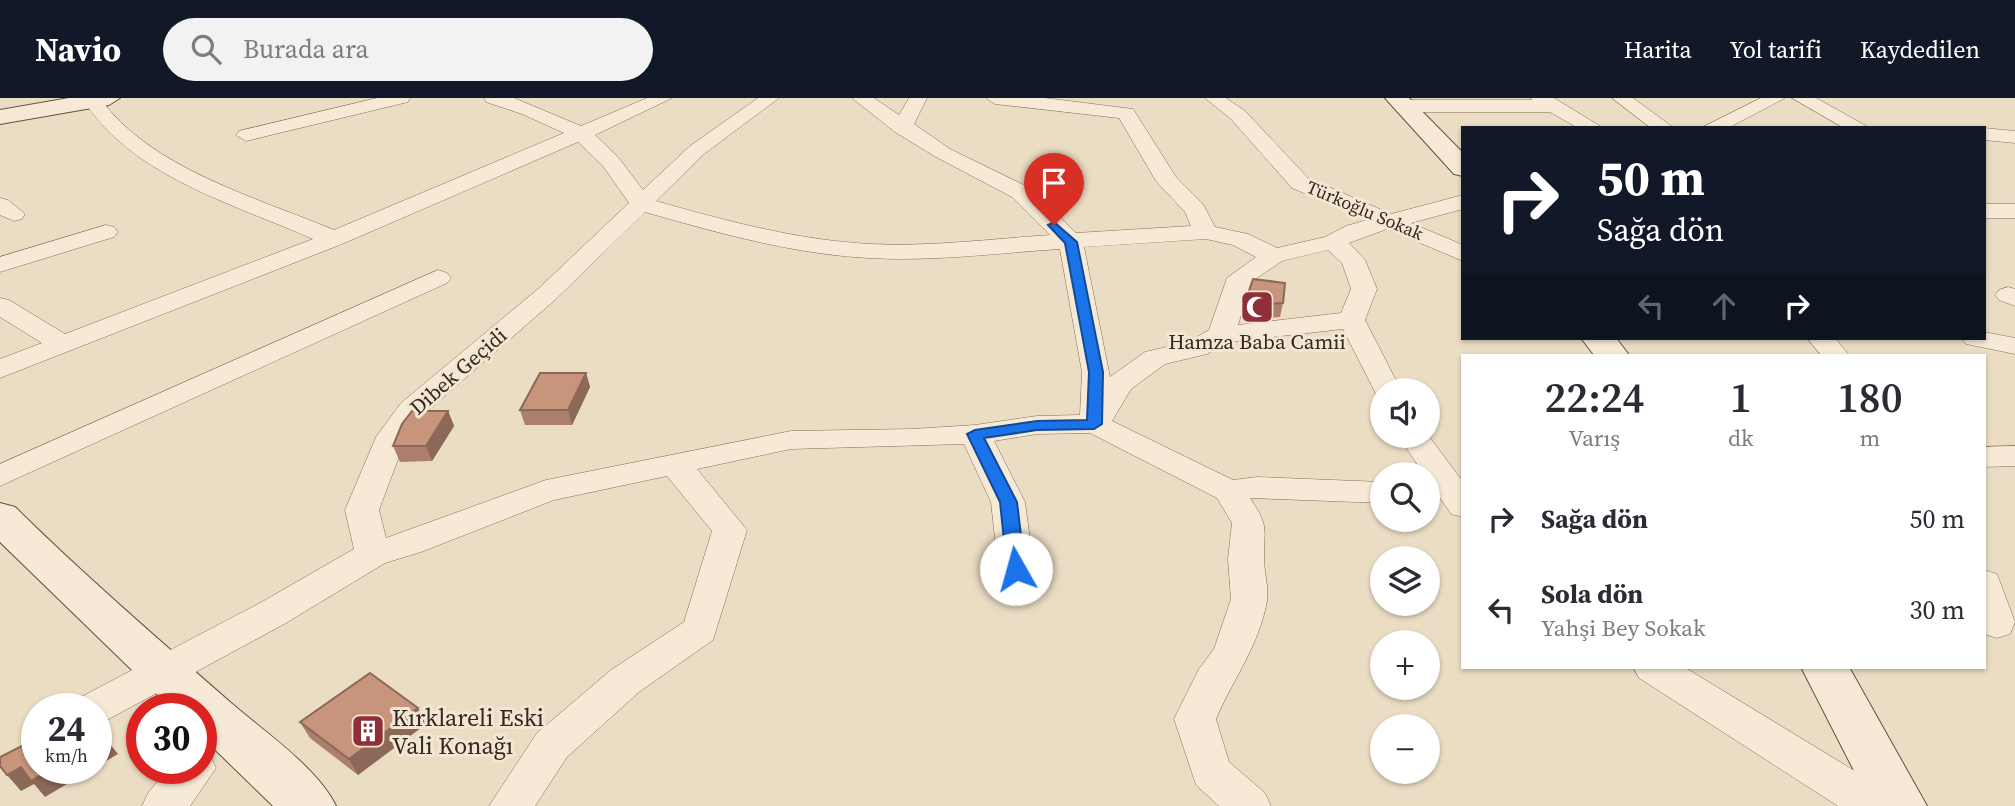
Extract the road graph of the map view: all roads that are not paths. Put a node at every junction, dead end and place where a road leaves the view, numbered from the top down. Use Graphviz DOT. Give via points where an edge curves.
graph roads {
  1 [pos="401,98"];
  2 [pos="498,98"];
  3 [pos="663,98"];
  4 [pos="769,98"];
  5 [pos="861,98"];
  6 [pos="918,98"];
  7 [pos="995,98"];
  8 [pos="1214,98"];
  9 [pos="1621,98"];
  10 [pos="1776,98"];
  11 [pos="1801,98"];
  12 [pos="101,99"];
  13 [pos="1400,102"];
  14 [pos="1546,102"];
  15 [pos="0,117"];
  16 [pos="1589,126"];
  17 [pos="1661,126"];
  18 [pos="1715,126"];
  19 [pos="1856,126"];
  20 [pos="902,128"];
  21 [pos="578,133"];
  22 [pos="246,135"];
  23 [pos="1986,135"];
  24 [pos="2015,137"];
  25 [pos="1461,166"];
  26 [pos="1461,203"];
  27 [pos="641,204"];
  28 [pos="1987,210"];
  29 [pos="2015,211"];
  30 [pos="1392,221"];
  31 [pos="106,232"];
  32 [pos="1206,232"];
  33 [pos="334,239"];
  34 [pos="1070,242"];
  35 [pos="1333,242"];
  36 [pos="1461,253"];
  37 [pos="1274,256"];
  38 [pos="0,265"];
  39 [pos="438,278"];
  40 [pos="0,306"];
  41 [pos="1352,320"];
  42 [pos="1221,335"];
  43 [pos="1600,340"];
  44 [pos="1823,340"];
  45 [pos="1986,340"];
  46 [pos="64,345"];
  47 [pos="2015,346"];
  48 [pos="1611,354"];
  49 [pos="1834,354"];
  50 [pos="0,369"];
  51 [pos="1381,378"];
  52 [pos="1094,424"];
  53 [pos="975,434"];
  54 [pos="1420,448"];
  55 [pos="2015,456"];
  56 [pos="1986,457"];
  57 [pos="675,464"];
  58 [pos="0,476"];
  59 [pos="1229,491"];
  60 [pos="1370,492"];
  61 [pos="1453,503"];
  62 [pos="0,517"];
  63 [pos="373,554"];
  64 [pos="1986,588"];
  65 [pos="1019,592"];
  66 [pos="1999,624"];
  67 [pos="1656,669"];
  68 [pos="1826,669"];
  69 [pos="164,670"];
  70 [pos="180,693"];
  71 [pos="112,699"];
  72 [pos="217,745"];
  73 [pos="182,784"];
  74 [pos="164,806"];
  75 [pos="309,806"];
  76 [pos="511,806"];
  77 [pos="1249,806"];
  78 [pos="1875,806"];
  79 [pos="1900,806"];
  1 -- 22 [label="street"];
  2 -- 21 [label="street"];
  3 -- 21 [label="street"];
  4 -- 27 [label="street, Dibek Geçidi" via="696,150"];
  5 -- 20 [label="street"];
  6 -- 20 [label="street"];
  7 -- 32 [label="street" via="1126,113 1167,181 1195,209"];
  8 -- 30 [label="street, Türkoğlu Sokak" via="1238,115 1300,183"];
  9 -- 17 [label="street"];
  10 -- 18 [label="street"];
  11 -- 19 [label="street"];
  12 -- 15 [label="street"];
  12 -- 33 [label="street" via="112,130 153,159"];
  13 -- 14 [label="street"];
  13 -- 25 [label="street"];
  14 -- 16 [label="street"];
  20 -- 34 [label="street" via="1020,192"];
  21 -- 27 [label="street" via="619,172"];
  21 -- 33 [label="street"];
  23 -- 24 [label="street"];
  26 -- 30 [label="street"];
  27 -- 34 [label="street" via="769,240 866,252"];
  27 -- 63 [label="street, Dibek Geçidi" via="547,294 412,409 386,447 362,510"];
  28 -- 29 [label="street"];
  30 -- 35 [label="street"];
  30 -- 36 [label="street, Türkoğlu Sokak"];
  31 -- 38 [label="street"];
  32 -- 34 [label="street"];
  32 -- 37 [label="street" via="1240,239"];
  33 -- 46 [label="street"];
  34 -- 52 [label="street" via="1096,372"];
  35 -- 37 [label="street"];
  35 -- 41 [label="street" via="1353,260 1364,289"];
  37 -- 42 [label="street" via="1240,278"];
  39 -- 58 [label="street"];
  40 -- 46 [label="street"];
  41 -- 42 [label="street"];
  41 -- 51 [label="street"];
  42 -- 52 [label="street" via="1196,348 1155,358 1119,384"];
  43 -- 48 [label="street"];
  44 -- 49 [label="street"];
  45 -- 47 [label="street"];
  46 -- 50 [label="street"];
  52 -- 53 [label="street" via="1037,425"];
  52 -- 59 [label="street"];
  53 -- 57 [label="street" via="791,440"];
  53 -- 65 [label="street" via="1008,502"];
  54 -- 61 [label="street"];
  55 -- 56 [label="street"];
  57 -- 63 [label="street" via="546,491"];
  57 -- 76 [label="street" via="730,530 700,630 625,681 552,745"];
  59 -- 60 [label="street" via="1256,487"];
  59 -- 77 [label="street" via="1249,523 1250,599 1232,654 1213,680 1195,719 1211,772"];
  62 -- 69 [label="street"];
  63 -- 69 [label="street"];
  64 -- 66 [label="street"];
  67 -- 78 [label="street"];
  68 -- 79 [label="street"];
  69 -- 70 [label="street"];
  69 -- 71 [label="street"];
  72 -- 75 [label="street"];
  73 -- 74 [label="street"];
}
